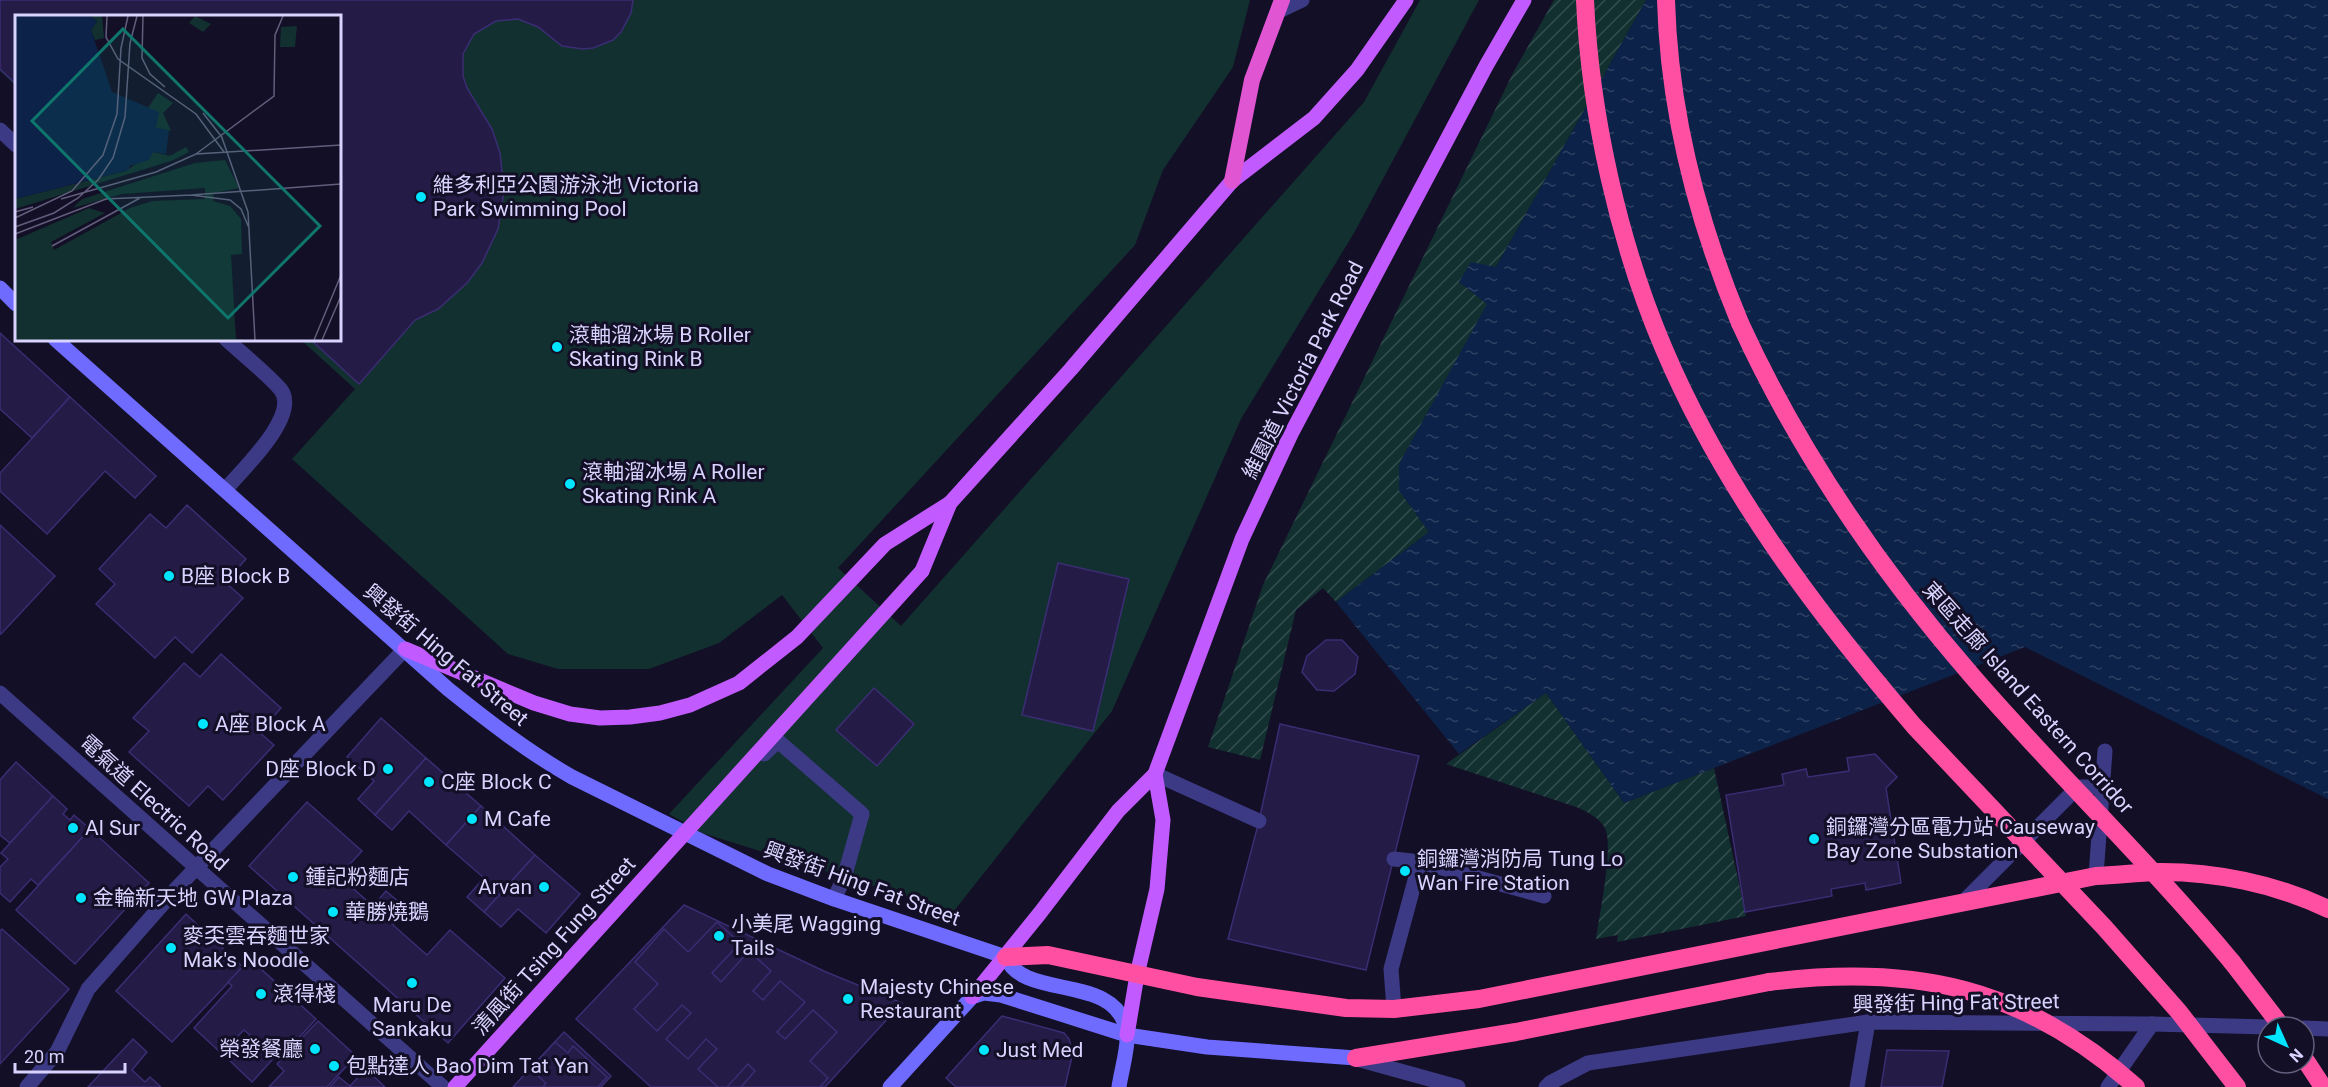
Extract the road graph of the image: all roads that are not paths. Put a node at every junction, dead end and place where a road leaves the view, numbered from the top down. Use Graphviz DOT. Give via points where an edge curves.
graph roads {
  1 [pos="1302,0"];
  2 [pos="1406,0"];
  3 [pos="1524,0"];
  4 [pos="1585,0"];
  5 [pos="1666,0"];
  6 [pos="1281,6"];
  7 [pos="0,130"];
  8 [pos="15,144"];
  9 [pos="1232,181"];
  10 [pos="0,288"];
  11 [pos="15,303"];
  12 [pos="56,340"];
  13 [pos="227,340"];
  14 [pos="225,490"];
  15 [pos="950,503"];
  16 [pos="405,649"];
  17 [pos="0,693"];
  18 [pos="2105,751"];
  19 [pos="2061,768"];
  20 [pos="1155,774"];
  21 [pos="2078,787"];
  22 [pos="2103,787"];
  23 [pos="1259,821"];
  24 [pos="682,833"];
  25 [pos="1394,859"];
  26 [pos="1420,862"];
  27 [pos="196,869"];
  28 [pos="2096,876"];
  29 [pos="1544,896"];
  30 [pos="834,899"];
  31 [pos="1962,903"];
  32 [pos="2328,909"];
  33 [pos="1006,957"];
  34 [pos="1137,975"];
  35 [pos="972,997"];
  36 [pos="1394,1009"];
  37 [pos="2273,1015"];
  38 [pos="1868,1022"];
  39 [pos="2152,1024"];
  40 [pos="2256,1027"];
  41 [pos="1127,1035"];
  42 [pos="1356,1058"];
  43 [pos="27,1087"];
  44 [pos="443,1087"];
  45 [pos="455,1087"];
  46 [pos="890,1087"];
  47 [pos="1119,1087"];
  48 [pos="1458,1087"];
  49 [pos="1546,1087"];
  50 [pos="1857,1087"];
  51 [pos="2108,1087"];
  52 [pos="2136,1087"];
  53 [pos="2237,1087"];
  1 -- 6 [label="street"];
  2 -- 9 [label="main road" via="1357,70 1314,118"];
  3 -- 20 [label="main road, 維園道 Victoria Park Road" via="1286,445 1242,539"];
  4 -- 53 [label="highway, bridge" via="1598,122 1632,261 1664,348 1728,474 1797,579 1884,692 2112,936 2179,1012"];
  5 -- 37 [label="highway, 東區走廊 Island Eastern Corridor, bridge" via="1674,85 1686,147 1720,273 1765,376 1799,438 1868,544 1939,637 2200,923"];
  6 -- 9 [label="highway" via="1252,80"];
  7 -- 8 [label="street"];
  9 -- 15 [label="main road"];
  10 -- 11 [label="main road"];
  12 -- 14 [label="main road, 興發街 Hing Fat Street"];
  13 -- 14 [label="street" via="282,391 285,406 281,421 269,438"];
  14 -- 16 [label="main road, 興發街 Hing Fat Street"];
  15 -- 16 [label="main road" via="885,544 797,637 739,683 690,705 630,717 570,714"];
  15 -- 45 [label="main road, bridge" via="922,571"];
  16 -- 24 [label="main road, 興發街 Hing Fat Street" via="448,689 544,762"];
  16 -- 27 [label="street"];
  17 -- 27 [label="street, 電氣道 Electric Road"];
  18 -- 22 [label="street"];
  19 -- 21 [label="street"];
  20 -- 23 [label="street"];
  20 -- 33 [label="main road" via="1118,811"];
  20 -- 34 [label="main road" via="1163,820 1157,889"];
  21 -- 22 [label="street"];
  21 -- 31 [label="street"];
  22 -- 28 [label="street"];
  24 -- 30 [label="main road, 興發街 Hing Fat Street" via="768,874"];
  24 -- 30 [label="street, 清風街 Tsing Fung Street" via="778,741 862,814"];
  24 -- 45 [label="street, 清風街 Tsing Fung Street"];
  25 -- 26 [label="street"];
  26 -- 29 [label="street"];
  26 -- 36 [label="street" via="1391,969"];
  27 -- 43 [label="street" via="88,988 57,1052"];
  27 -- 44 [label="street, 電氣道 Electric Road"];
  28 -- 31 [label="highway"];
  28 -- 32 [label="highway" via="2156,872 2222,878 2271,888"];
  30 -- 33 [label="main road, 興發街 Hing Fat Street"];
  31 -- 36 [label="highway" via="1479,999"];
  33 -- 34 [label="highway" via="1048,955"];
  33 -- 35 [label="main road"];
  33 -- 41 [label="main road" via="1010,967 1021,974 1089,993 1106,1003 1123,1019"];
  34 -- 36 [label="highway" via="1245,995 1346,1008"];
  34 -- 41 [label="main road"];
  35 -- 41 [label="main road" via="984,993 1001,995"];
  35 -- 46 [label="main road"];
  38 -- 39 [label="street, 興發街 Hing Fat Street"];
  38 -- 49 [label="street, 興發街 Hing Fat Street" via="1588,1063"];
  38 -- 50 [label="street"];
  39 -- 40 [label="street, 興發街 Hing Fat Street"];
  39 -- 51 [label="street"];
  41 -- 42 [label="main road" via="1207,1047"];
  41 -- 47 [label="main road"];
  42 -- 48 [label="street"];
  42 -- 52 [label="highway, bridge" via="1516,1032 1769,981 1844,975 1950,985 2013,1006 2048,1023 2109,1063"];
}
